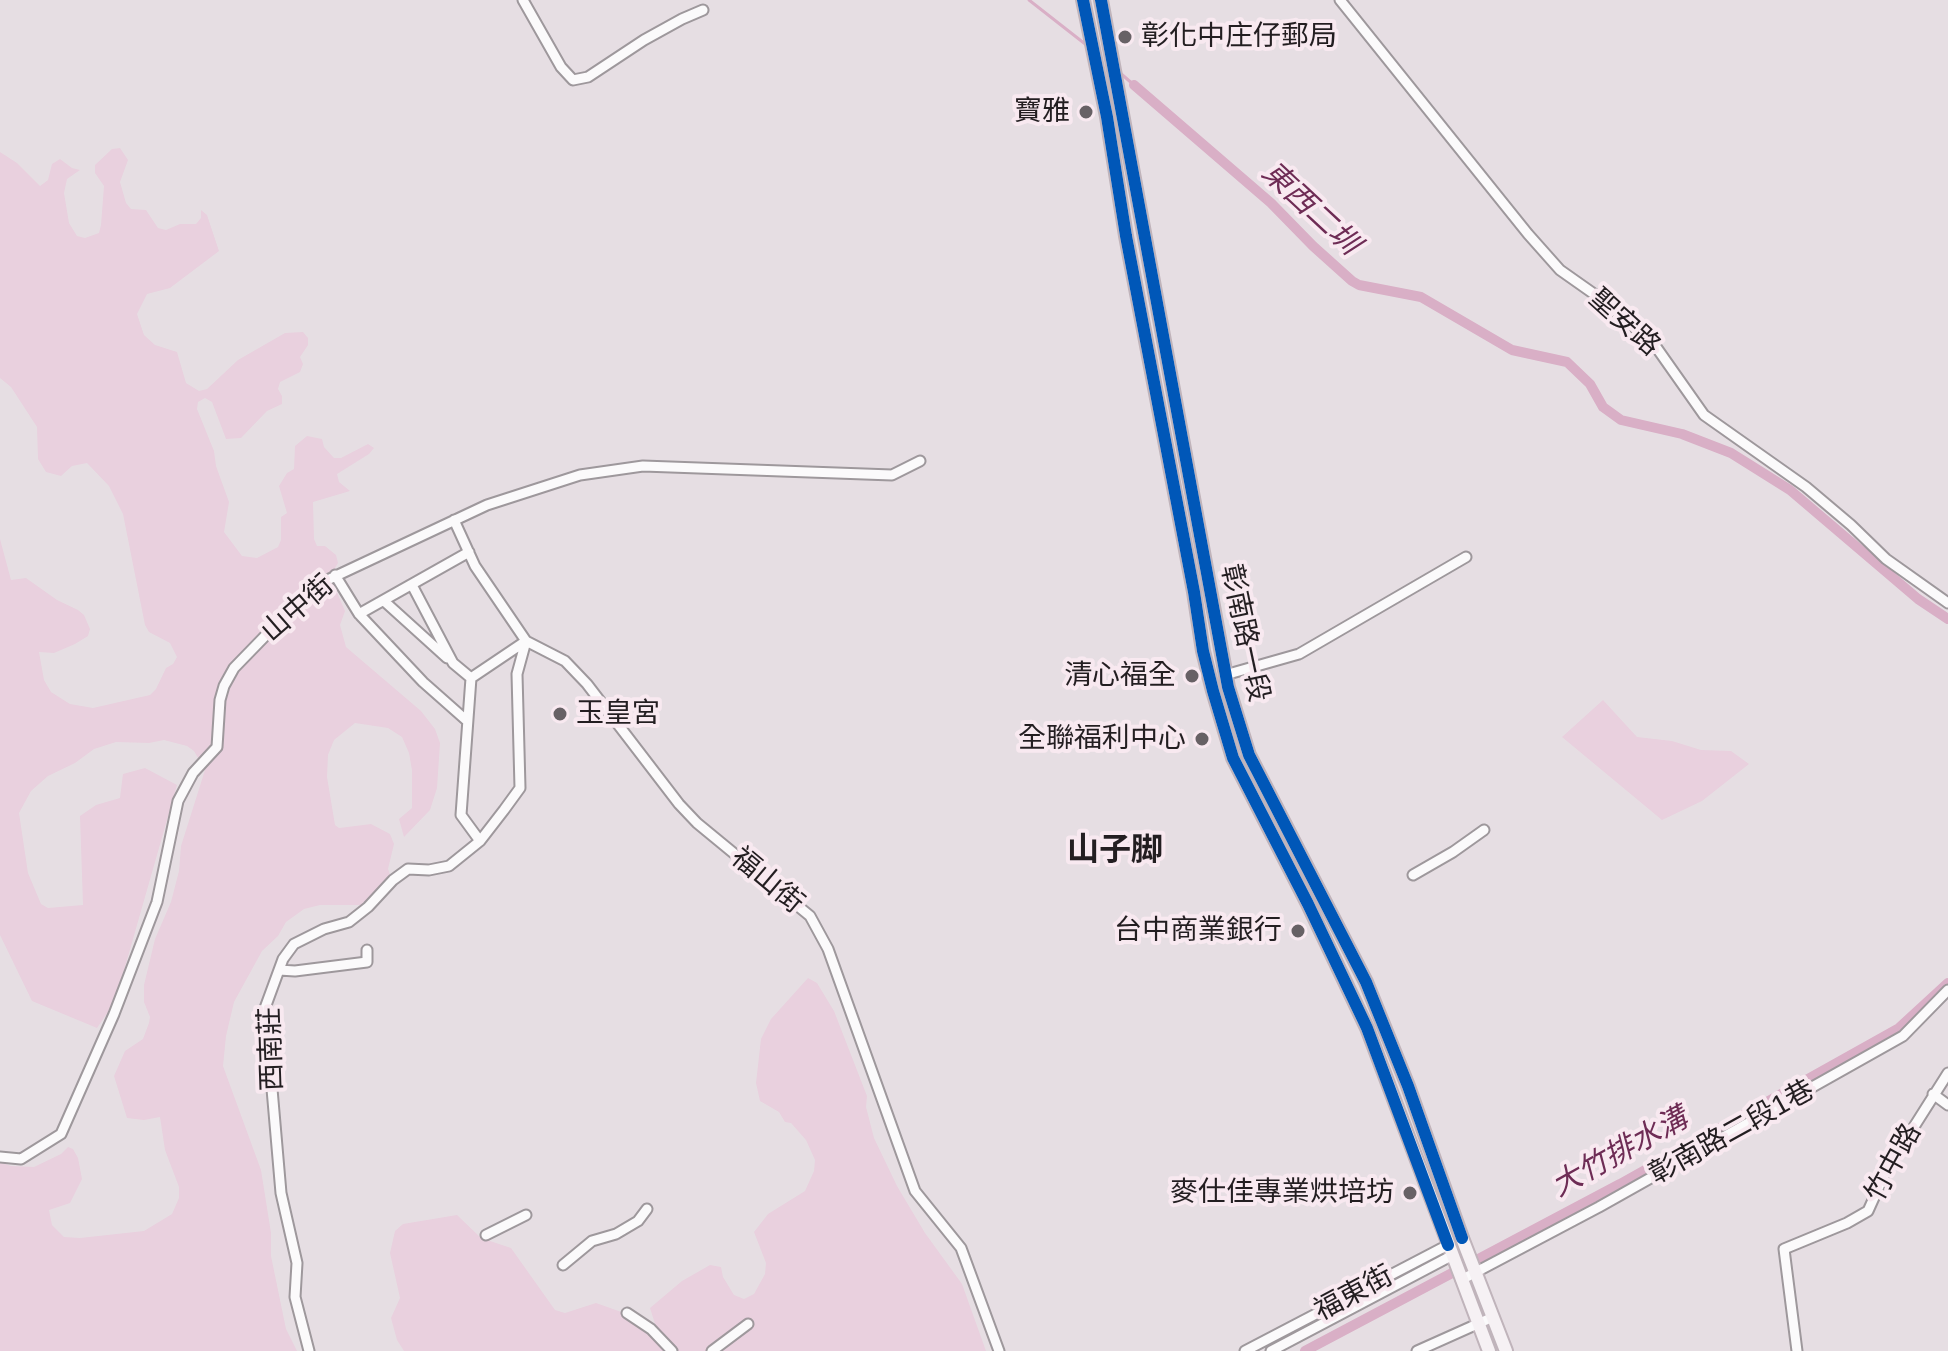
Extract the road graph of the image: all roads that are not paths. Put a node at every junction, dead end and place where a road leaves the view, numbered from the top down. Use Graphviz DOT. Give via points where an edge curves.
graph roads {
  1 [pos="523,0"];
  2 [pos="1083,0"];
  3 [pos="1101,0"];
  4 [pos="1340,0"];
  5 [pos="703,10"];
  6 [pos="920,461"];
  7 [pos="454,520"];
  8 [pos="469,552"];
  9 [pos="1466,557"];
  10 [pos="335,575"];
  11 [pos="412,585"];
  12 [pos="384,601"];
  13 [pos="1948,603"];
  14 [pos="359,614"];
  15 [pos="526,641"];
  16 [pos="453,663"];
  17 [pos="1225,675"];
  18 [pos="471,678"];
  19 [pos="466,720"];
  20 [pos="1484,830"];
  21 [pos="480,841"];
  22 [pos="1413,875"];
  23 [pos="367,950"];
  24 [pos="279,970"];
  25 [pos="1948,990"];
  26 [pos="1948,1073"];
  27 [pos="1933,1094"];
  28 [pos="1948,1105"];
  29 [pos="0,1157"];
  30 [pos="647,1209"];
  31 [pos="526,1215"];
  32 [pos="486,1235"];
  33 [pos="1462,1238"];
  34 [pos="1450,1251"];
  35 [pos="1468,1252"];
  36 [pos="563,1265"];
  37 [pos="1400,1270"];
  38 [pos="1475,1273"];
  39 [pos="1405,1280"];
  40 [pos="1461,1280"];
  41 [pos="1368,1287"];
  42 [pos="1373,1297"];
  43 [pos="627,1313"];
  44 [pos="1312,1316"];
  45 [pos="1493,1317"];
  46 [pos="1477,1323"];
  47 [pos="748,1324"];
  48 [pos="1317,1327"];
  49 [pos="309,1351"];
  50 [pos="672,1351"];
  51 [pos="712,1351"];
  52 [pos="999,1351"];
  53 [pos="1245,1351"];
  54 [pos="1271,1351"];
  55 [pos="1417,1351"];
  56 [pos="1489,1351"];
  57 [pos="1506,1351"];
  58 [pos="1797,1351"];
  1 -- 5 [label="street" via="573,80 588,77"];
  2 -- 34 [label="main road, 彰南路一段" via="1213,691 1233,758 1367,1028"];
  3 -- 17 [label="main road, 彰南路一段"];
  4 -- 13 [label="street, 聖安路" via="1528,234 1560,270 1654,344 1704,415 1806,487 1886,559"];
  6 -- 7 [label="street, 山中街" via="892,475 643,466 580,475"];
  7 -- 8 [label="street, 福山街"];
  7 -- 10 [label="street, 山中街"];
  8 -- 11 [label="street"];
  8 -- 15 [label="street, 福山街"];
  9 -- 17 [label="street" via="1299,654"];
  10 -- 14 [label="street"];
  10 -- 29 [label="street, 山中街" via="301,599 234,668 224,686 217,747 193,773 178,801 157,902 61,1134 21,1159"];
  11 -- 12 [label="street"];
  11 -- 16 [label="street"];
  12 -- 14 [label="street"];
  12 -- 16 [label="street"];
  14 -- 19 [label="street"];
  15 -- 18 [label="street"];
  15 -- 21 [label="street, 西南莊" via="517,674 520,788"];
  15 -- 52 [label="street, 福山街" via="565,661 697,823 810,916 828,949 915,1191 961,1248"];
  16 -- 18 [label="street"];
  17 -- 33 [label="main road, 彰南路一段" via="1249,755 1366,982"];
  18 -- 19 [label="street"];
  19 -- 21 [label="street" via="461,815"];
  20 -- 22 [label="street"];
  21 -- 24 [label="street, 西南莊" via="449,866 408,869 349,922 294,944"];
  23 -- 24 [label="street" via="367,962"];
  24 -- 49 [label="street, 西南莊" via="265,1008 281,1193 297,1263 295,1297"];
  25 -- 38 [label="street, 彰南路二段1巷" via="1903,1036"];
  26 -- 27 [label="street, 竹中路"];
  27 -- 28 [label="street"];
  27 -- 58 [label="street, 竹中路" via="1868,1211 1784,1249"];
  30 -- 36 [label="street" via="638,1221 592,1241"];
  31 -- 32 [label="street"];
  33 -- 34 [label="main road, 福東街"];
  33 -- 35 [label="main road, 彰南路一段"];
  34 -- 35 [label="main road"];
  34 -- 37 [label="street, 福東街"];
  34 -- 39 [label="street, 福東街"];
  34 -- 40 [label="main road, 彰南路一段"];
  35 -- 38 [label="main road, 彰南路一段"];
  37 -- 39 [label="street"];
  37 -- 41 [label="street, 福東街"];
  38 -- 40 [label="street, 彰南路二段1巷"];
  38 -- 45 [label="main road, 彰南路一段"];
  39 -- 42 [label="street, 福東街"];
  40 -- 46 [label="main road, 彰南路一段"];
  41 -- 42 [label="street"];
  41 -- 44 [label="street, 福東街"];
  42 -- 48 [label="street, 福東街"];
  43 -- 50 [label="street"];
  44 -- 48 [label="street"];
  44 -- 53 [label="street, 福東街"];
  45 -- 46 [label="street"];
  45 -- 57 [label="main road, 彰南路一段"];
  46 -- 55 [label="street"];
  46 -- 56 [label="main road, 彰南路一段"];
  47 -- 51 [label="street"];
  48 -- 54 [label="street, 福東街"];
}
